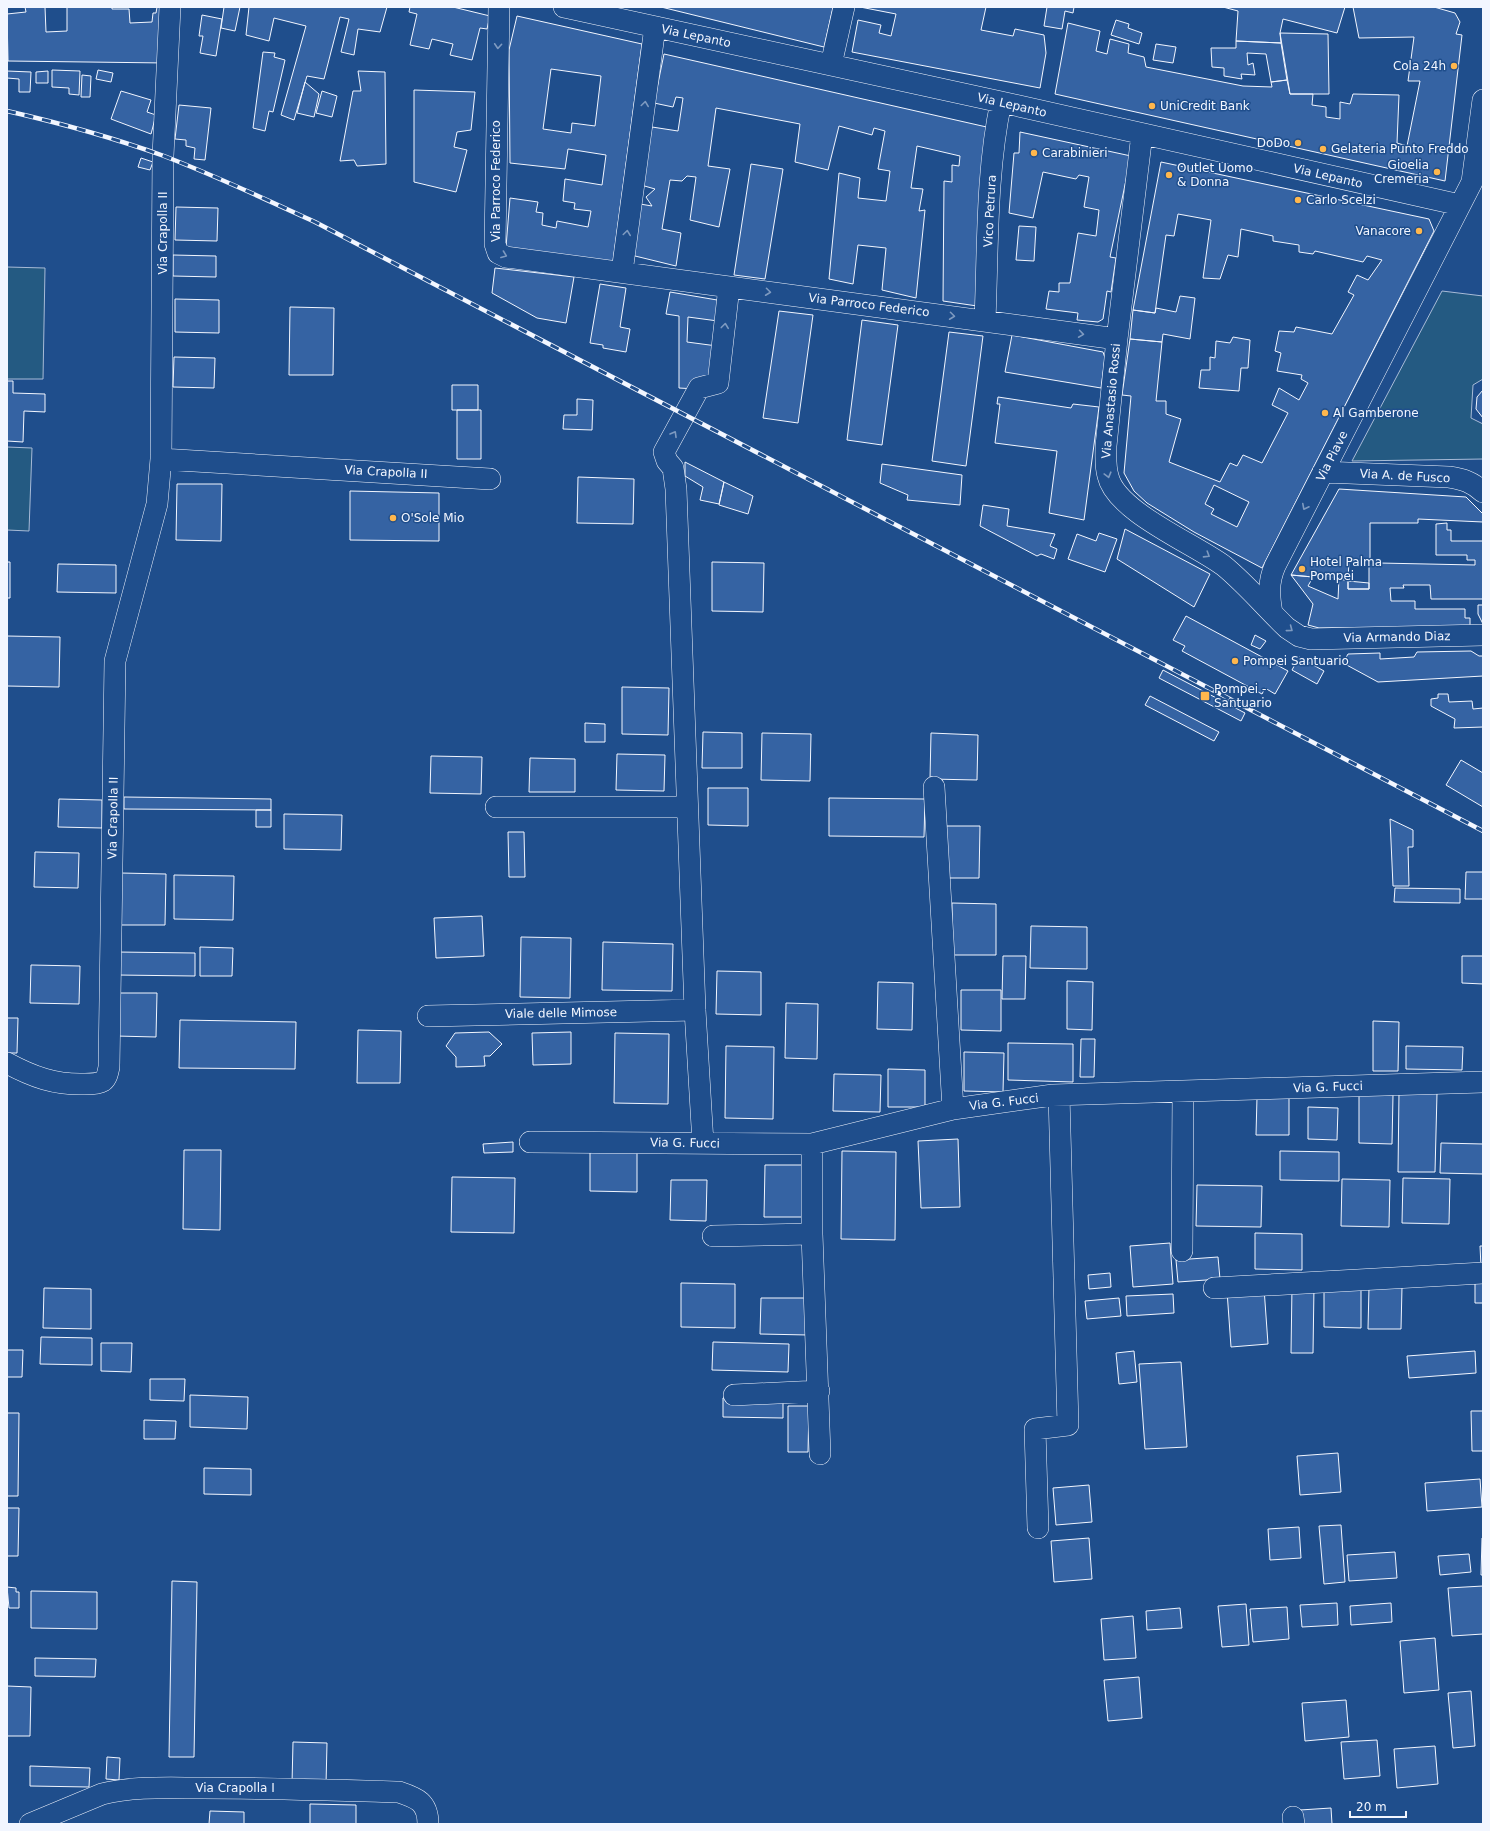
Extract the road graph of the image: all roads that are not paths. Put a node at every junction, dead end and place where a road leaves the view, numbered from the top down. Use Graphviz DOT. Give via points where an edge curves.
graph roads {
  1 [pos="170,7"];
  2 [pos="499,7"];
  3 [pos="564,7"];
  4 [pos="844,7"];
  5 [pos="655,27"];
  6 [pos="831,65"];
  7 [pos="1483,100"];
  8 [pos="1001,102"];
  9 [pos="1142,134"];
  10 [pos="1460,206"];
  11 [pos="622,272"];
  12 [pos="729,287"];
  13 [pos="985,320"];
  14 [pos="1117,338"];
  15 [pos="161,459"];
  16 [pos="1323,472"];
  17 [pos="490,479"];
  18 [pos="1483,492"];
  19 [pos="1272,613"];
  20 [pos="1483,635"];
  21 [pos="1312,639"];
  22 [pos="934,787"];
  23 [pos="496,807"];
  24 [pos="687,807"];
  25 [pos="695,1010"];
  26 [pos="428,1016"];
  27 [pos="7,1063"];
  28 [pos="1483,1082"];
  29 [pos="1183,1092"];
  30 [pos="1059,1096"];
  31 [pos="953,1109"];
  32 [pos="530,1142"];
  33 [pos="703,1144"];
  34 [pos="812,1144"];
  35 [pos="812,1234"];
  36 [pos="713,1236"];
  37 [pos="1182,1251"];
  38 [pos="1483,1274"];
  39 [pos="1214,1288"];
  40 [pos="819,1391"];
  41 [pos="734,1395"];
  42 [pos="820,1454"];
  43 [pos="1038,1528"];
  44 [pos="30,1824"];
  45 [pos="428,1824"];
  1 -- 15 [label="street, Via Crapolla II" via="163,156"];
  2 -- 11 [label="street, Via Parroco Federico, one-way" via="495,244 498,253 514,258"];
  3 -- 5 [label="street, Via Lepanto"];
  4 -- 6 [label="street"];
  5 -- 6 [label="street, Via Lepanto"];
  11 -- 5 [label="street, one-way"];
  6 -- 8 [label="street, Via Lepanto"];
  7 -- 10 [label="street, Via Piave" via="1472,182"];
  8 -- 9 [label="street, Via Lepanto"];
  8 -- 13 [label="street, Vico Petrura" via="992,161"];
  9 -- 10 [label="street, Via Lepanto"];
  9 -- 14 [label="street, Via Anastasio Rossi"];
  10 -- 16 [label="street, Via Piave"];
  11 -- 12 [label="street, Via Parroco Federico"];
  12 -- 13 [label="street, Via Parroco Federico, one-way"];
  24 -- 12 [label="street, one-way" via="676,489 673,468 664,452 699,388 718,383"];
  13 -- 14 [label="street, Via Parroco Federico, one-way"];
  14 -- 19 [label="street, Via Anastasio Rossi, one-way" via="1106,446 1108,478 1132,509 1224,566"];
  15 -- 17 [label="street, Via Crapolla II"];
  15 -- 27 [label="street, Via Crapolla II" via="157,504 115,661 108,1075 103,1081 93,1084 50,1082 29,1075"];
  16 -- 18 [label="street, Via A. de Fusco" via="1463,479 1473,483"];
  16 -- 19 [label="street, Via Piave, one-way" via="1270,578 1269,597"];
  19 -- 21 [label="street, Via Anastasio Rossi, one-way" via="1299,636"];
  20 -- 21 [label="street, Via Armando Diaz"];
  22 -- 31 [label="street"];
  23 -- 24 [label="street"];
  24 -- 25 [label="street"];
  25 -- 26 [label="street, Viale delle Mimose"];
  25 -- 33 [label="street"];
  28 -- 29 [label="street, Via G. Fucci"];
  29 -- 30 [label="street, Via G. Fucci"];
  29 -- 37 [label="street"];
  30 -- 31 [label="street, Via G. Fucci"];
  30 -- 43 [label="street" via="1068,1425 1035,1429"];
  31 -- 34 [label="street, Via G. Fucci"];
  32 -- 33 [label="street, Via G. Fucci"];
  33 -- 34 [label="street, Via G. Fucci"];
  34 -- 35 [label="street"];
  35 -- 36 [label="street"];
  35 -- 40 [label="street"];
  38 -- 39 [label="street"];
  40 -- 41 [label="street"];
  40 -- 42 [label="street"];
  44 -- 45 [label="street, Via Crapolla I" via="112,1791 262,1788 399,1792 417,1798 424,1806"];
}
